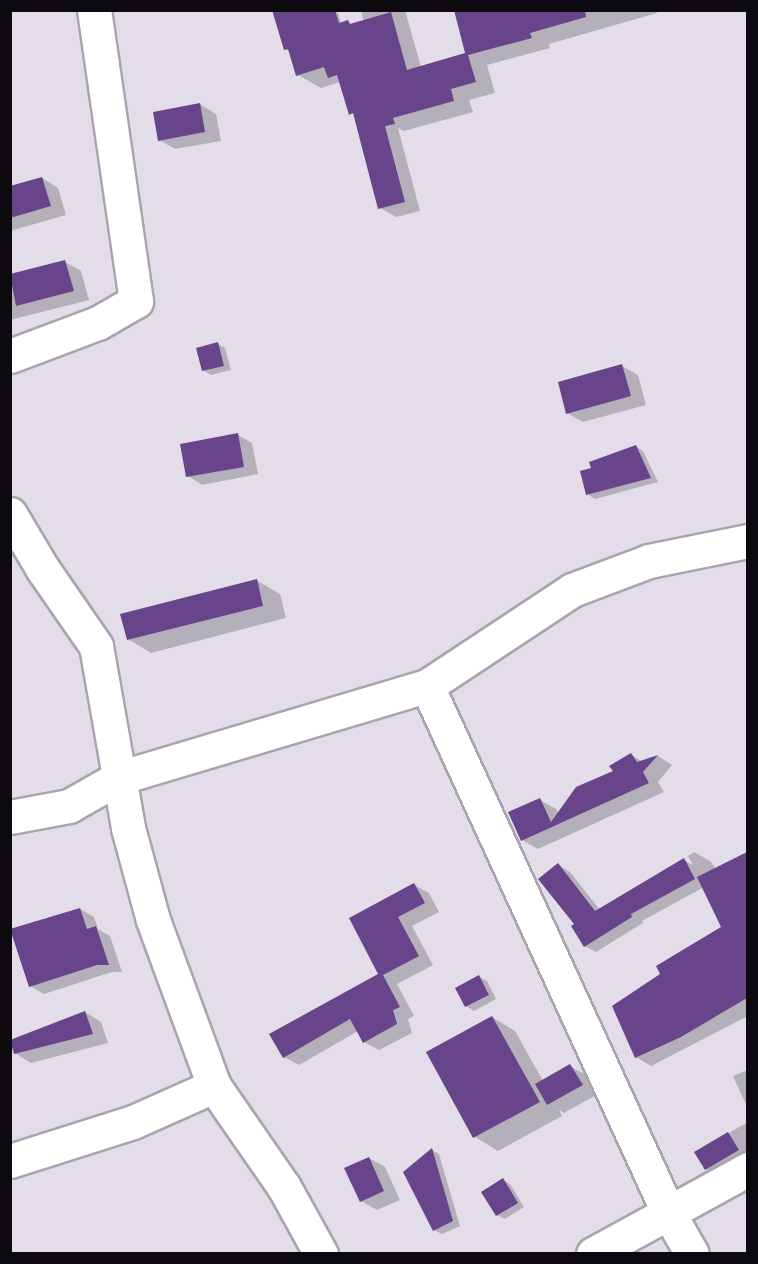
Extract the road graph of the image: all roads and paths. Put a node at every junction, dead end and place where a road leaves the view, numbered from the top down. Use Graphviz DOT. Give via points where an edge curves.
graph roads {
  1 [pos="94,10"];
  2 [pos="10,356"];
  3 [pos="10,514"];
  4 [pos="747,541"];
  5 [pos="427,686"];
  6 [pos="118,778"];
  7 [pos="10,817"];
  8 [pos="214,1086"];
  9 [pos="10,1161"];
  10 [pos="747,1169"];
  11 [pos="668,1212"];
  12 [pos="321,1254"];
  13 [pos="593,1254"];
  14 [pos="692,1254"];
  1 -- 2 [label="street" via="136,301 98,323"];
  3 -- 6 [label="street" via="96,646"];
  4 -- 5 [label="street" via="649,561 572,590"];
  5 -- 6 [label="street"];
  5 -- 11 [label="street"];
  6 -- 7 [label="street" via="69,806"];
  6 -- 8 [label="street" via="153,920"];
  8 -- 9 [label="street" via="133,1122"];
  8 -- 12 [label="street" via="284,1187"];
  10 -- 11 [label="street"];
  11 -- 13 [label="street"];
  11 -- 14 [label="street"];
}
